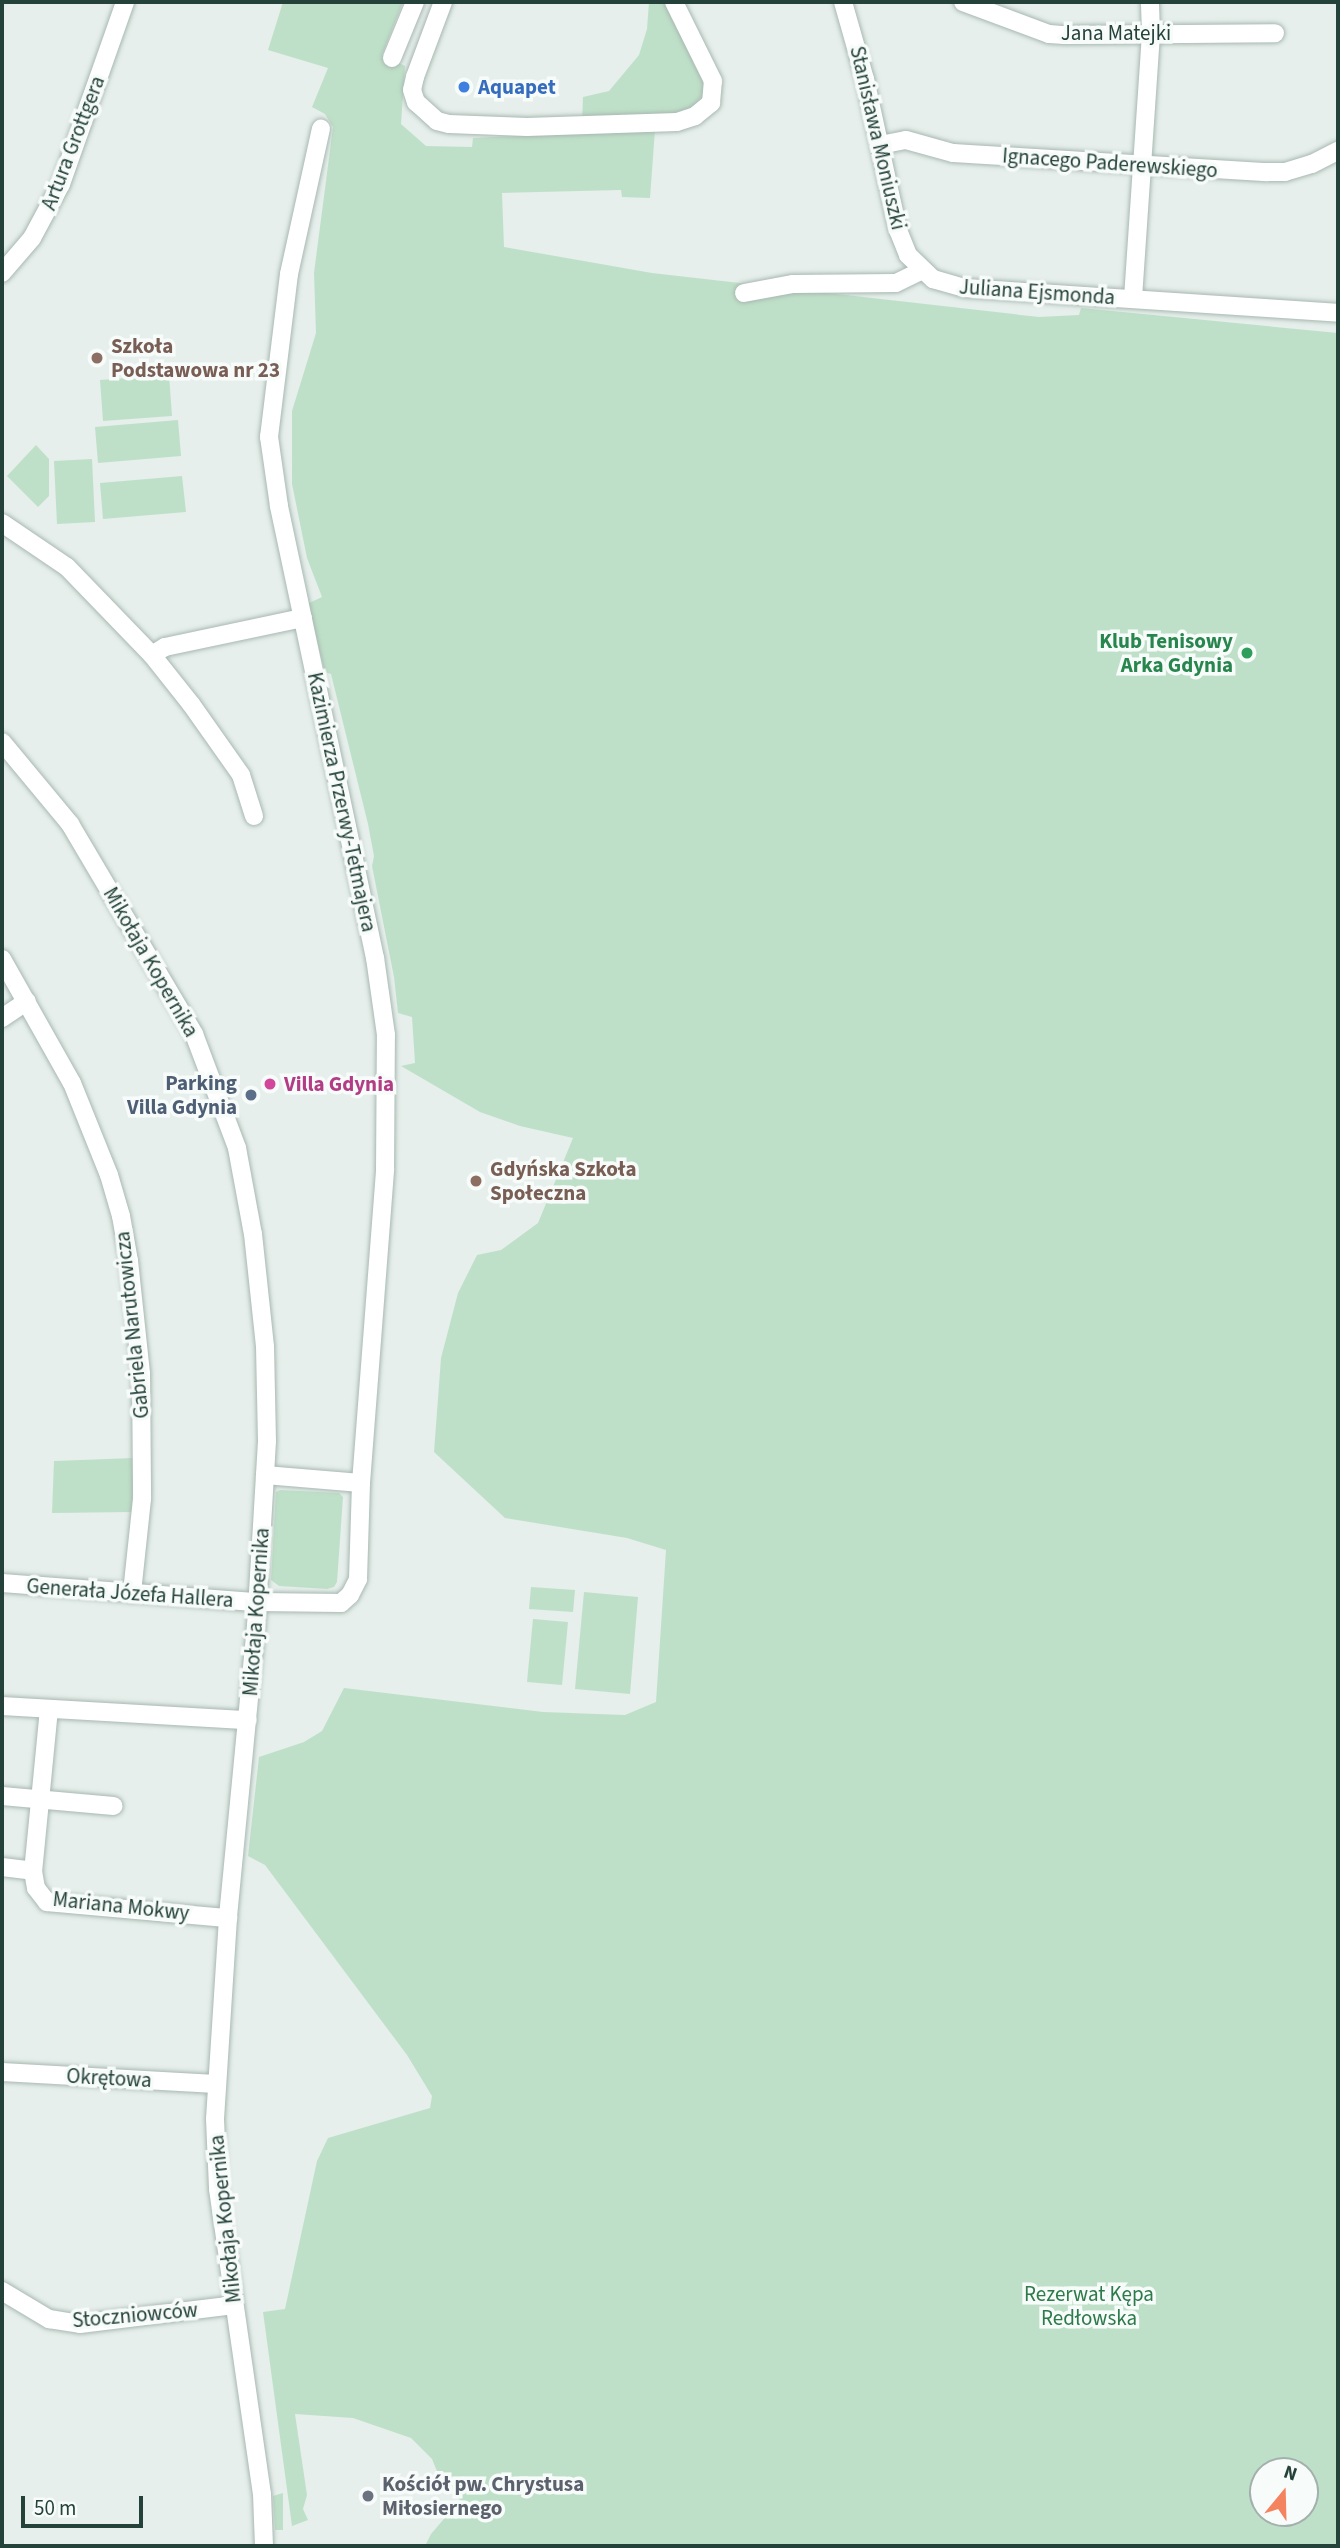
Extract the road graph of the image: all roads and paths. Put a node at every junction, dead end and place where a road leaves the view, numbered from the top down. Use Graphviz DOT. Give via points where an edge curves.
graph roads {
  1 [pos="125,2"];
  2 [pos="415,2"];
  3 [pos="443,2"];
  4 [pos="674,2"];
  5 [pos="843,2"];
  6 [pos="963,2"];
  7 [pos="1150,2"];
  8 [pos="1152,33"];
  9 [pos="1275,33"];
  10 [pos="393,58"];
  11 [pos="321,128"];
  12 [pos="880,145"];
  13 [pos="1338,151"];
  14 [pos="1143,167"];
  15 [pos="921,271"];
  16 [pos="2,273"];
  17 [pos="744,292"];
  18 [pos="1133,298"];
  19 [pos="1338,313"];
  20 [pos="2,523"];
  21 [pos="303,618"];
  22 [pos="152,655"];
  23 [pos="2,742"];
  24 [pos="254,816"];
  25 [pos="2,960"];
  26 [pos="27,1001"];
  27 [pos="2,1018"];
  28 [pos="265,1475"];
  29 [pos="361,1483"];
  30 [pos="2,1583"];
  31 [pos="132,1592"];
  32 [pos="257,1602"];
  33 [pos="2,1706"];
  34 [pos="49,1709"];
  35 [pos="248,1720"];
  36 [pos="2,1796"];
  37 [pos="42,1800"];
  38 [pos="114,1806"];
  39 [pos="2,1867"];
  40 [pos="33,1871"];
  41 [pos="228,1918"];
  42 [pos="2,2072"];
  43 [pos="216,2084"];
  44 [pos="2,2291"];
  45 [pos="234,2305"];
  46 [pos="264,2546"];
  1 -- 16 [label="street, Artura Grottgera" via="61,184 32,238"];
  2 -- 10 [label="street"];
  3 -- 4 [label="street" via="415,77 412,90 416,102 437,121 449,124 527,127 677,122 695,116 711,103 713,81"];
  5 -- 12 [label="street, Stanisława Moniuszki"];
  6 -- 8 [label="street, Jana Matejki" via="1049,34"];
  7 -- 8 [label="street"];
  8 -- 9 [label="street, Jana Matejki"];
  8 -- 14 [label="street"];
  11 -- 21 [label="street, Kazimierza Przerwy-Tetmajera" via="289,274 269,424 279,506"];
  12 -- 14 [label="street, Ignacego Paderewskiego" via="912,141 953,153"];
  12 -- 15 [label="street, Stanisława Moniuszki" via="898,230 908,255"];
  13 -- 14 [label="street, Ignacego Paderewskiego" via="1285,172"];
  14 -- 18 [label="street"];
  15 -- 17 [label="street" via="896,284 793,284"];
  15 -- 18 [label="street, Juliana Ejsmonda" via="955,287"];
  18 -- 19 [label="street, Juliana Ejsmonda"];
  20 -- 22 [label="street" via="67,568"];
  21 -- 22 [label="street" via="165,648"];
  21 -- 29 [label="street, Kazimierza Przerwy-Tetmajera" via="370,932 386,1035 385,1169"];
  22 -- 24 [label="street" via="241,775"];
  23 -- 28 [label="street, Mikołaja Kopernika" via="77,835 179,1006 220,1099 237,1148 253,1234 265,1346"];
  25 -- 26 [label="street, Gabriela Narutowicza"];
  26 -- 27 [label="street"];
  26 -- 31 [label="street, Gabriela Narutowicza" via="91,1127 109,1175 130,1261 141,1373 142,1442 142,1499"];
  28 -- 29 [label="street"];
  28 -- 32 [label="street, Mikołaja Kopernika"];
  29 -- 32 [label="street, Kazimierza Przerwy-Tetmajera" via="358,1579 350,1595 341,1603"];
  30 -- 31 [label="street, Generała Józefa Hallera"];
  31 -- 32 [label="street, Generała Józefa Hallera"];
  32 -- 35 [label="street, Mikołaja Kopernika"];
  33 -- 34 [label="street"];
  34 -- 35 [label="street"];
  34 -- 37 [label="street, Mariana Mokwy"];
  35 -- 41 [label="street, Mikołaja Kopernika"];
  36 -- 37 [label="street"];
  37 -- 38 [label="street"];
  37 -- 40 [label="street, Mariana Mokwy"];
  39 -- 40 [label="street, Mariana Mokwy"];
  40 -- 41 [label="street, Mariana Mokwy" via="36,1888 47,1902"];
  41 -- 43 [label="street, Mikołaja Kopernika"];
  42 -- 43 [label="street, Okrętowa"];
  43 -- 45 [label="street, Mikołaja Kopernika" via="218,2189"];
  44 -- 45 [label="street, Stoczniowców" via="49,2319 80,2324"];
  45 -- 46 [label="street, Mikołaja Kopernika" via="262,2494"];
}
